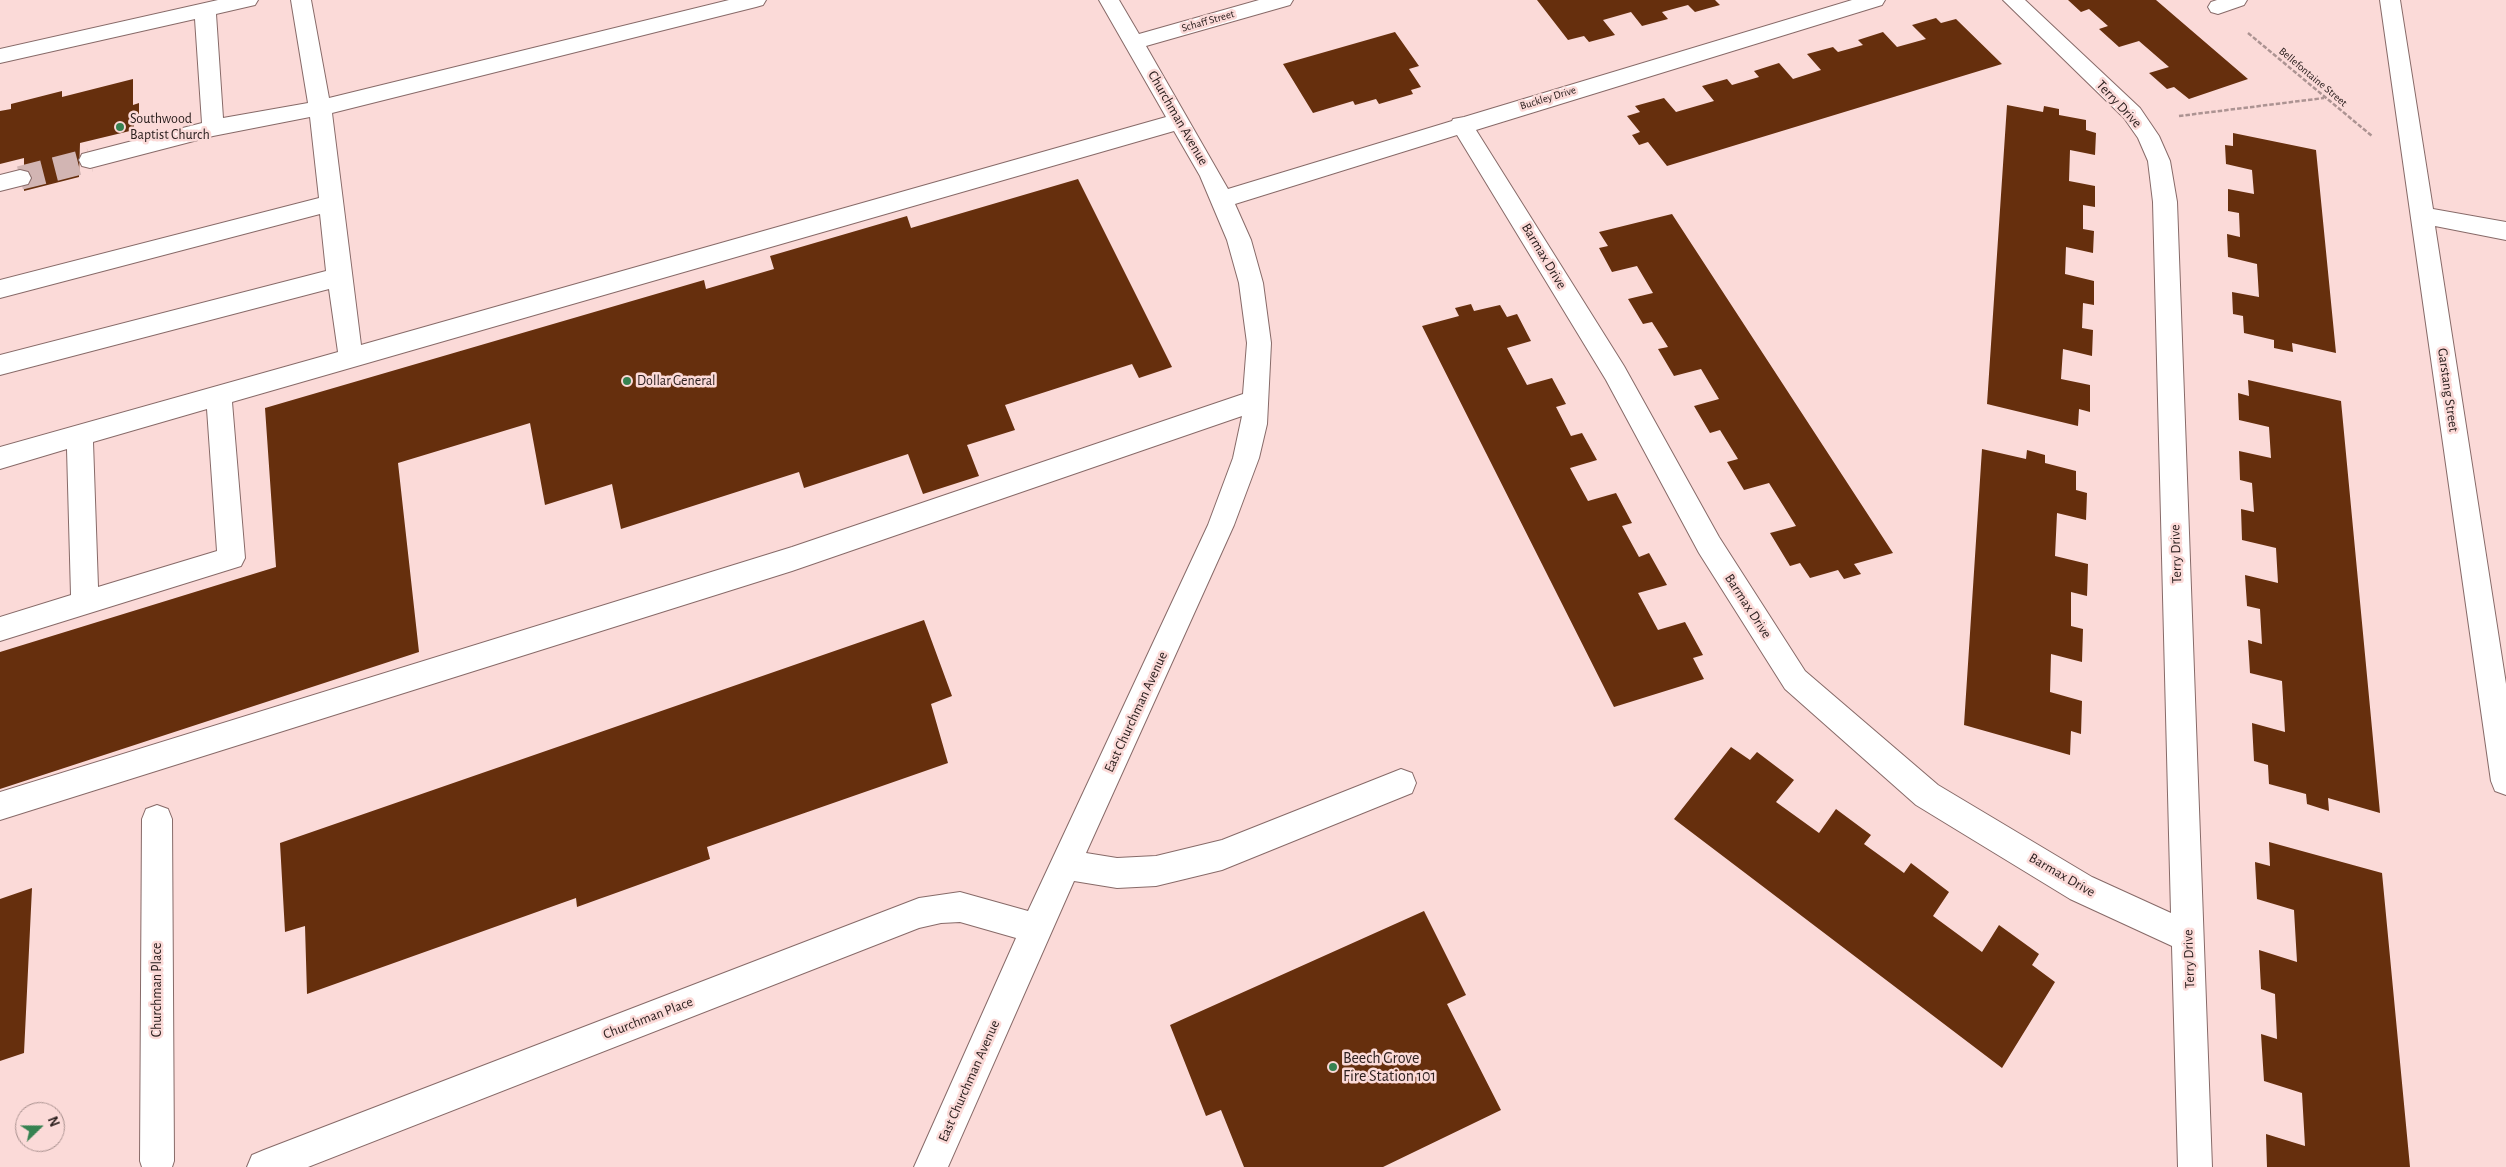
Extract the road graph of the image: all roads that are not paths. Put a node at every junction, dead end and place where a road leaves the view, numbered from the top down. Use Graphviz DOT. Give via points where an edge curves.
graph roads {
  1 [pos="248,0"];
  2 [pos="301,0"];
  3 [pos="756,0"];
  4 [pos="1109,0"];
  5 [pos="1283,0"];
  6 [pos="1876,0"];
  7 [pos="2013,0"];
  8 [pos="2385,1"];
  9 [pos="205,10"];
  10 [pos="1134,42"];
  11 [pos="0,56"];
  12 [pos="320,108"];
  13 [pos="1180,121"];
  14 [pos="1461,124"];
  15 [pos="214,128"];
  16 [pos="90,160"];
  17 [pos="1222,199"];
  18 [pos="332,203"];
  19 [pos="2422,215"];
  20 [pos="2506,231"];
  21 [pos="1238,240"];
  22 [pos="339,277"];
  23 [pos="0,289"];
  24 [pos="351,358"];
  25 [pos="0,365"];
  26 [pos="219,396"];
  27 [pos="1257,400"];
  28 [pos="80,436"];
  29 [pos="0,458"];
  30 [pos="85,603"];
  31 [pos="0,629"];
  32 [pos="2506,781"];
  33 [pos="1401,783"];
  34 [pos="0,806"];
  35 [pos="157,820"];
  36 [pos="1066,864"];
  37 [pos="1036,929"];
  38 [pos="2188,937"];
  39 [pos="158,1165"];
  40 [pos="264,1167"];
  41 [pos="930,1167"];
  42 [pos="2195,1167"];
  1 -- 9 [label="street"];
  2 -- 12 [label="street"];
  3 -- 12 [label="street"];
  4 -- 10 [label="street, Churchman Avenue"];
  5 -- 10 [label="street, Schaff Street"];
  6 -- 14 [label="street, Buckley Drive"];
  7 -- 38 [label="street, Terry Drive" via="2132,114 2160,161 2165,202"];
  8 -- 19 [label="street, Garstang Street"];
  9 -- 11 [label="street"];
  9 -- 15 [label="street"];
  10 -- 13 [label="street, Churchman Avenue"];
  12 -- 15 [label="street"];
  12 -- 18 [label="street"];
  13 -- 17 [label="street, Churchman Avenue"];
  13 -- 24 [label="street"];
  14 -- 17 [label="street, Buckley Drive"];
  14 -- 38 [label="street, Barmax Drive" via="1615,373 1709,544 1795,680 1927,795 2081,888"];
  15 -- 16 [label="street"];
  17 -- 21 [label="street, Churchman Avenue"];
  18 -- 22 [label="street"];
  18 -- 23 [label="street"];
  19 -- 20 [label="street"];
  19 -- 32 [label="street, Garstang Street"];
  21 -- 27 [label="street, East Churchman Avenue" via="1256,313 1259,343"];
  22 -- 24 [label="street"];
  22 -- 25 [label="street"];
  24 -- 26 [label="street"];
  26 -- 28 [label="street"];
  26 -- 30 [label="street" via="231,558"];
  27 -- 34 [label="street" via="792,559"];
  27 -- 36 [label="street, East Churchman Avenue" via="1246,458 1221,525"];
  28 -- 29 [label="street"];
  28 -- 30 [label="street"];
  30 -- 31 [label="street"];
  33 -- 36 [label="street" via="1203,860 1156,871 1117,873"];
  35 -- 39 [label="street, Churchman Place"];
  36 -- 37 [label="street, East Churchman Avenue"];
  37 -- 40 [label="street, Churchman Place" via="960,907 919,913"];
  37 -- 41 [label="street, East Churchman Avenue"];
  38 -- 42 [label="street, Terry Drive"];
}
